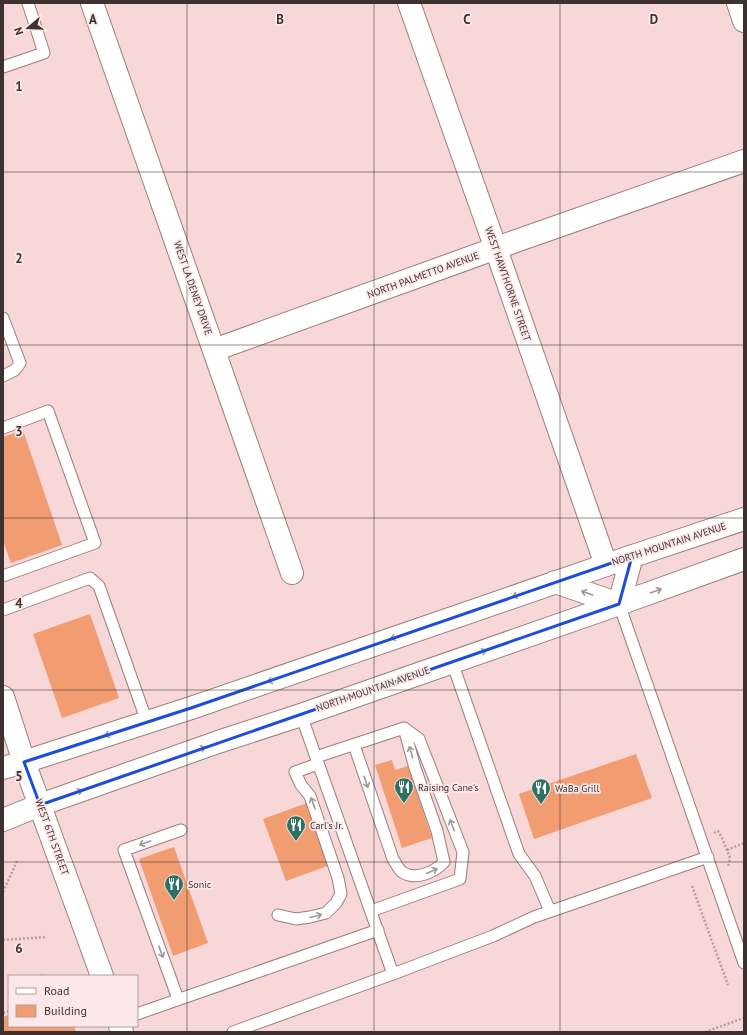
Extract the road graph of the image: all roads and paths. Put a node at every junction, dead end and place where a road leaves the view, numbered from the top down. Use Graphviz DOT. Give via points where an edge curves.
graph roads {
  1 [pos="28,3"];
  2 [pos="92,3"];
  3 [pos="409,3"];
  4 [pos="738,3"];
  5 [pos="744,21"];
  6 [pos="3,67"];
  7 [pos="744,161"];
  8 [pos="496,249"];
  9 [pos="3,318"];
  10 [pos="214,350"];
  11 [pos="3,376"];
  12 [pos="3,428"];
  13 [pos="744,519"];
  14 [pos="632,556"];
  15 [pos="744,559"];
  16 [pos="606,565"];
  17 [pos="292,574"];
  18 [pos="3,576"];
  19 [pos="555,582"];
  20 [pos="619,604"];
  21 [pos="3,610"];
  22 [pos="452,662"];
  23 [pos="3,697"];
  24 [pos="301,715"];
  25 [pos="147,722"];
  26 [pos="404,728"];
  27 [pos="354,745"];
  28 [pos="317,761"];
  29 [pos="24,762"];
  30 [pos="3,768"];
  31 [pos="40,805"];
  32 [pos="3,820"];
  33 [pos="181,830"];
  34 [pos="711,834"];
  35 [pos="744,843"];
  36 [pos="727,850"];
  37 [pos="708,857"];
  38 [pos="17,861"];
  39 [pos="727,869"];
  40 [pos="692,886"];
  41 [pos="3,892"];
  42 [pos="371,911"];
  43 [pos="550,911"];
  44 [pos="278,915"];
  45 [pos="378,930"];
  46 [pos="46,937"];
  47 [pos="3,940"];
  48 [pos="744,963"];
  49 [pos="393,974"];
  50 [pos="102,975"];
  51 [pos="728,985"];
  52 [pos="178,999"];
  53 [pos="138,1014"];
  54 [pos="744,1018"];
  55 [pos="233,1032"];
  56 [pos="705,1032"];
  1 -- 6 [label="lane" via="44,53"];
  2 -- 10 [label="street, WEST LA DENEY DRIVE"];
  3 -- 8 [label="street, WEST HAWTHORNE STREET"];
  4 -- 5 [label="street"];
  7 -- 8 [label="street, NORTH PALMETTO AVENUE"];
  8 -- 10 [label="street, NORTH PALMETTO AVENUE"];
  8 -- 16 [label="street, WEST HAWTHORNE STREET"];
  9 -- 11 [label="lane" via="20,363 15,370"];
  10 -- 17 [label="street, WEST LA DENEY DRIVE"];
  12 -- 18 [label="lane" via="48,411 95,542"];
  13 -- 14 [label="street, NORTH MOUNTAIN AVENUE"];
  14 -- 16 [label="street, NORTH MOUNTAIN AVENUE"];
  14 -- 20 [label="street"];
  20 -- 15 [label="street, NORTH MOUNTAIN AVENUE, one-way"];
  16 -- 19 [label="street, NORTH MOUNTAIN AVENUE"];
  20 -- 19 [label="street, one-way"];
  19 -- 25 [label="street, NORTH MOUNTAIN AVENUE, one-way"];
  22 -- 20 [label="street, NORTH MOUNTAIN AVENUE, one-way"];
  20 -- 37 [label="lane"];
  21 -- 25 [label="lane" via="90,578 99,586"];
  22 -- 24 [label="street, NORTH MOUNTAIN AVENUE"];
  22 -- 43 [label="lane" via="519,854 535,876"];
  23 -- 29 [label="street, WEST 6TH STREET"];
  24 -- 28 [label="lane"];
  31 -- 24 [label="street, NORTH MOUNTAIN AVENUE, one-way"];
  25 -- 29 [label="street, NORTH MOUNTAIN AVENUE, one-way"];
  26 -- 27 [label="lane"];
  27 -- 26 [label="lane, one-way" via="393,859 401,872 410,876 423,875 444,862"];
  42 -- 26 [label="lane, one-way" via="460,879 463,852 419,739"];
  27 -- 28 [label="lane"];
  28 -- 42 [label="lane"];
  44 -- 28 [label="lane, one-way" via="296,919 326,913 341,894 310,796 295,772"];
  29 -- 30 [label="street, NORTH MOUNTAIN AVENUE"];
  29 -- 31 [label="street, WEST 6TH STREET"];
  31 -- 32 [label="street, NORTH MOUNTAIN AVENUE"];
  31 -- 50 [label="street, WEST 6TH STREET"];
  33 -- 52 [label="lane, one-way" via="124,850"];
  34 -- 36 [label="path" via="718,832"];
  35 -- 36 [label="path"];
  36 -- 39 [label="path" via="730,858"];
  37 -- 43 [label="lane"];
  37 -- 48 [label="lane"];
  38 -- 41 [label="path"];
  40 -- 51 [label="path"];
  42 -- 45 [label="lane"];
  43 -- 49 [label="lane"];
  45 -- 49 [label="lane"];
  45 -- 52 [label="lane"];
  46 -- 47 [label="path"];
  49 -- 55 [label="lane"];
  52 -- 53 [label="lane"];
  54 -- 56 [label="path"];
}
